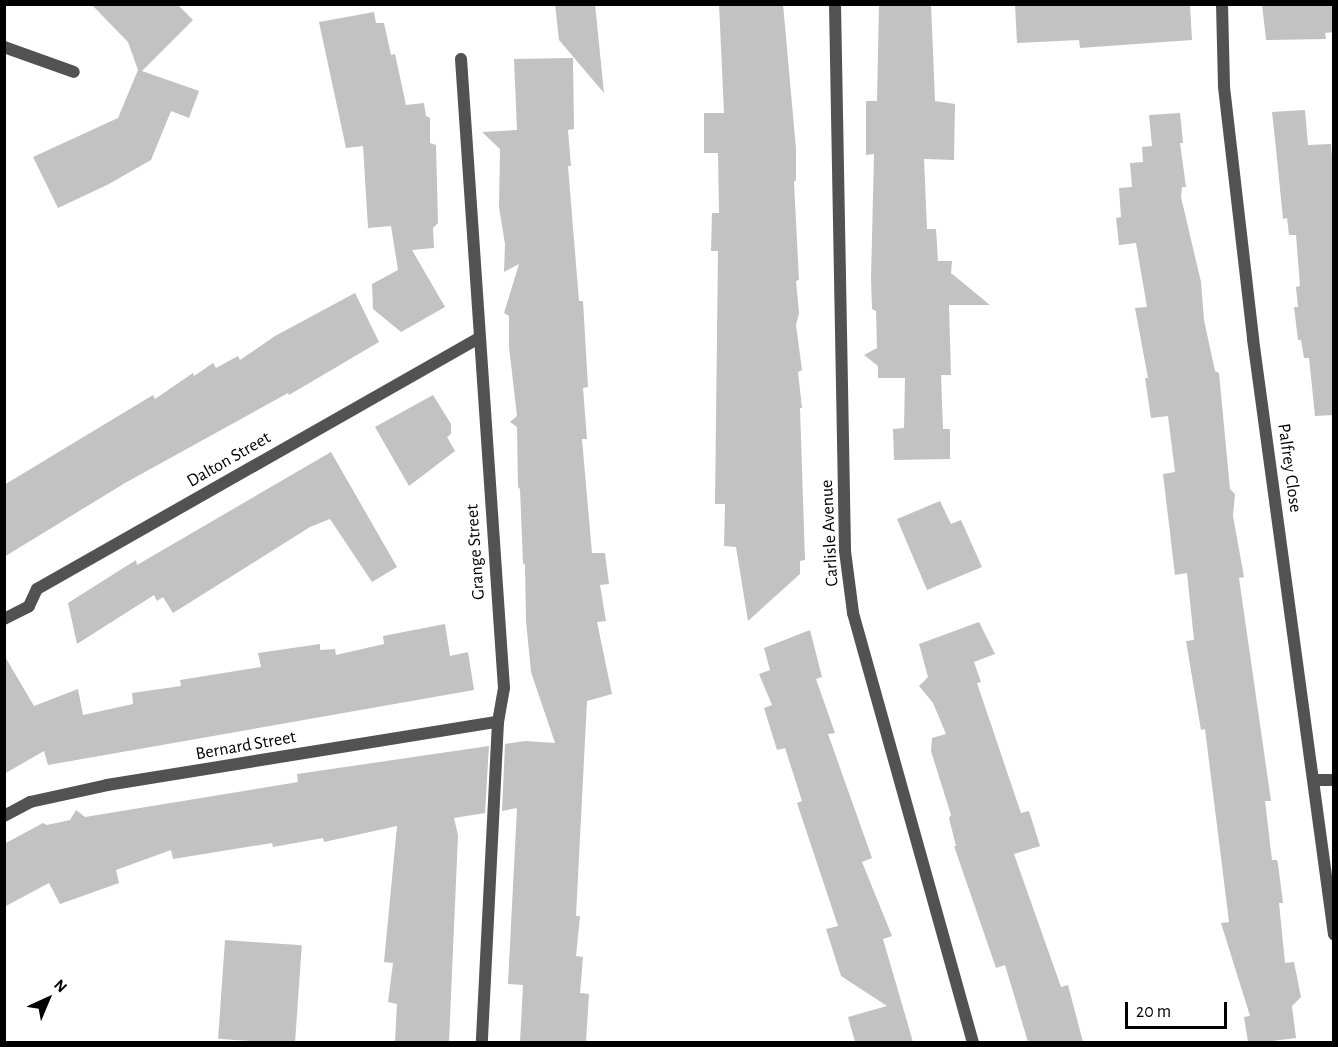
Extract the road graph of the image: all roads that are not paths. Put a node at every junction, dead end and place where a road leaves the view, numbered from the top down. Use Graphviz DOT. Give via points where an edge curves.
graph roads {
  1 [pos="835,4"];
  2 [pos="1222,4"];
  3 [pos="4,48"];
  4 [pos="461,59"];
  5 [pos="74,72"];
  6 [pos="479,338"];
  7 [pos="4,619"];
  8 [pos="498,722"];
  9 [pos="1314,780"];
  10 [pos="1334,780"];
  11 [pos="4,816"];
  12 [pos="1334,935"];
  13 [pos="482,1042"];
  14 [pos="973,1042"];
  1 -- 14 [label="street, Carlisle Avenue" via="845,551 853,613"];
  2 -- 9 [label="street, Palfrey Close" via="1224,87 1253,339"];
  3 -- 5 [label="street"];
  4 -- 6 [label="street, Grange Street"];
  6 -- 7 [label="street, Dalton Street" via="36,589 29,606"];
  6 -- 8 [label="street, Grange Street" via="504,688"];
  8 -- 11 [label="street, Bernard Street" via="106,785 30,802"];
  8 -- 13 [label="street, Grange Street"];
  9 -- 10 [label="street"];
  9 -- 12 [label="street, Palfrey Close"];
}
